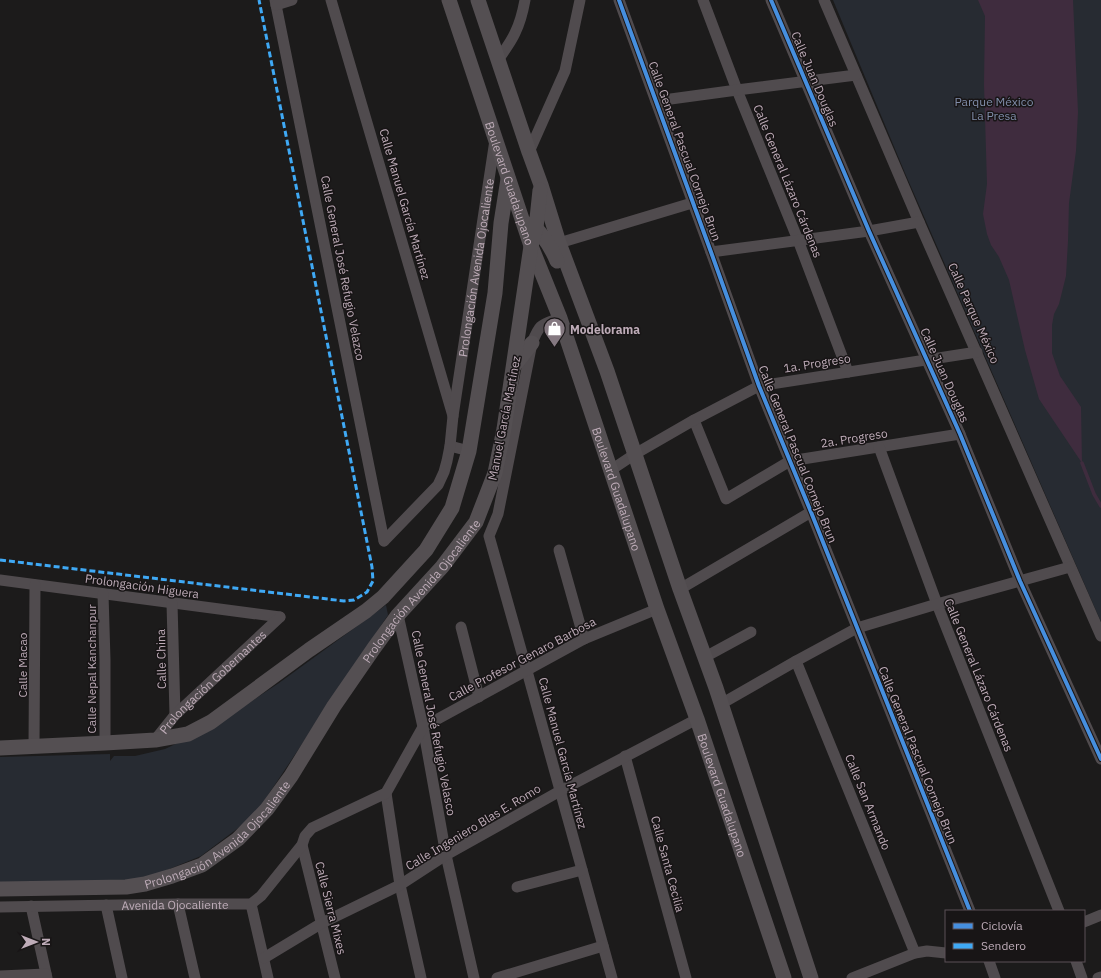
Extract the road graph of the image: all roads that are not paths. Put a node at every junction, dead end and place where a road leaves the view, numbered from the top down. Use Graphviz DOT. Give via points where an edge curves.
graph roads {
  1 [pos="292,0"];
  2 [pos="331,0"];
  3 [pos="449,0"];
  4 [pos="478,0"];
  5 [pos="525,0"];
  6 [pos="580,0"];
  7 [pos="619,0"];
  8 [pos="703,0"];
  9 [pos="771,0"];
  10 [pos="824,0"];
  11 [pos="276,3"];
  12 [pos="498,60"];
  13 [pos="856,75"];
  14 [pos="805,81"];
  15 [pos="737,90"];
  16 [pos="656,101"];
  17 [pos="495,138"];
  18 [pos="529,152"];
  19 [pos="508,176"];
  20 [pos="541,185"];
  21 [pos="692,203"];
  22 [pos="523,218"];
  23 [pos="502,222"];
  24 [pos="919,222"];
  25 [pos="536,228"];
  26 [pos="869,231"];
  27 [pos="798,240"];
  28 [pos="559,243"];
  29 [pos="532,246"];
  30 [pos="711,252"];
  31 [pos="560,318"];
  32 [pos="532,342"];
  33 [pos="977,352"];
  34 [pos="927,360"];
  35 [pos="514,367"];
  36 [pos="607,371"];
  37 [pos="848,372"];
  38 [pos="759,386"];
  39 [pos="453,416"];
  40 [pos="694,420"];
  41 [pos="960,434"];
  42 [pos="450,446"];
  43 [pos="879,447"];
  44 [pos="469,451"];
  45 [pos="635,454"];
  46 [pos="790,461"];
  47 [pos="611,470"];
  48 [pos="811,512"];
  49 [pos="489,536"];
  50 [pos="384,541"];
  51 [pos="559,550"];
  52 [pos="1070,567"];
  53 [pos="0,580"];
  54 [pos="1020,581"];
  55 [pos="35,585"];
  56 [pos="680,589"];
  57 [pos="103,594"];
  58 [pos="172,603"];
  59 [pos="937,604"];
  60 [pos="657,609"];
  61 [pos="398,615"];
  62 [pos="280,618"];
  63 [pos="461,627"];
  64 [pos="858,628"];
  65 [pos="751,632"];
  66 [pos="1101,636"];
  67 [pos="584,639"];
  68 [pos="705,657"];
  69 [pos="796,661"];
  70 [pos="527,671"];
  71 [pos="479,697"];
  72 [pos="721,704"];
  73 [pos="175,715"];
  74 [pos="697,719"];
  75 [pos="423,727"];
  76 [pos="155,740"];
  77 [pos="105,743"];
  78 [pos="34,746"];
  79 [pos="0,748"];
  80 [pos="625,756"];
  81 [pos="1101,759"];
  82 [pos="560,791"];
  83 [pos="386,793"];
  84 [pos="302,845"];
  85 [pos="446,855"];
  86 [pos="582,870"];
  87 [pos="400,885"];
  88 [pos="126,887"];
  89 [pos="517,887"];
  90 [pos="0,889"];
  91 [pos="178,904"];
  92 [pos="251,904"];
  93 [pos="106,905"];
  94 [pos="31,906"];
  95 [pos="0,907"];
  96 [pos="970,910"];
  97 [pos="1059,910"];
  98 [pos="1101,915"];
  99 [pos="1085,922"];
  100 [pos="322,923"];
  101 [pos="603,946"];
  102 [pos="915,953"];
  103 [pos="945,953"];
  104 [pos="264,958"];
  105 [pos="989,962"];
  106 [pos="1076,962"];
  107 [pos="0,976"];
  108 [pos="46,976"];
  109 [pos="1101,977"];
  110 [pos="122,978"];
  111 [pos="195,978"];
  112 [pos="268,978"];
  113 [pos="335,978"];
  114 [pos="421,978"];
  115 [pos="474,978"];
  116 [pos="497,978"];
  117 [pos="612,978"];
  118 [pos="686,978"];
  119 [pos="784,978"];
  120 [pos="811,978"];
  121 [pos="852,978"];
  122 [pos="995,978"];
  123 [pos="1082,978"];
  124 [pos="1098,978"];
  1 -- 11 [label="street"];
  2 -- 39 [label="street, Calle Manuel García Martínez"];
  3 -- 17 [label="main road, Boulevard Guadalupano"];
  4 -- 12 [label="main road"];
  5 -- 12 [label="street" via="515,35"];
  6 -- 18 [label="street" via="565,71"];
  7 -- 16 [label="street, Calle General Pascual Cornejo Brun"];
  8 -- 15 [label="street, Calle General Lázaro Cárdenas"];
  9 -- 14 [label="street, Calle Juan Douglas"];
  10 -- 13 [label="street, Calle Parque México"];
  11 -- 50 [label="street, Calle General José Refugio Velazco"];
  12 -- 18 [label="main road"];
  13 -- 14 [label="street"];
  13 -- 24 [label="street, Calle Parque México"];
  14 -- 15 [label="street"];
  14 -- 26 [label="street, Calle Juan Douglas"];
  15 -- 16 [label="street"];
  15 -- 27 [label="street, Calle General Lázaro Cárdenas"];
  16 -- 21 [label="street, Calle General Pascual Cornejo Brun"];
  17 -- 19 [label="main road, Boulevard Guadalupano"];
  17 -- 39 [label="street, Prolongación Avenida Ojocaliente"];
  18 -- 20 [label="main road"];
  19 -- 22 [label="main road, Boulevard Guadalupano"];
  19 -- 23 [label="main road, Prolongación Avenida Ojocaliente"];
  20 -- 25 [label="main road, Prolongación Avenida Ojocaliente"];
  20 -- 28 [label="main road"];
  21 -- 28 [label="street"];
  21 -- 30 [label="street, Calle General Pascual Cornejo Brun"];
  22 -- 23 [label="main road"];
  22 -- 25 [label="main road"];
  22 -- 29 [label="main road, Boulevard Guadalupano"];
  23 -- 44 [label="main road, Prolongación Avenida Ojocaliente" via="495,294"];
  24 -- 26 [label="street"];
  24 -- 33 [label="street, Calle Parque México"];
  25 -- 29 [label="main road, Prolongación Avenida Ojocaliente"];
  25 -- 36 [label="main road" via="551,248 558,264 591,355"];
  26 -- 27 [label="street"];
  26 -- 34 [label="street, Calle Juan Douglas"];
  27 -- 30 [label="street"];
  27 -- 37 [label="street, Calle General Lázaro Cárdenas"];
  28 -- 36 [label="main road"];
  29 -- 31 [label="main road, Boulevard Guadalupano"];
  29 -- 35 [label="main road, Prolongación Avenida Ojocaliente"];
  30 -- 38 [label="street, Calle General Pascual Cornejo Brun"];
  31 -- 32 [label="street, Manuel García Martínez" via="537,329"];
  31 -- 47 [label="main road, Boulevard Guadalupano"];
  32 -- 35 [label="main road"];
  32 -- 49 [label="street, Manuel García Martínez" via="498,514"];
  33 -- 34 [label="street, 1a. Progreso"];
  33 -- 52 [label="street, Calle Parque México"];
  34 -- 37 [label="street, 1a. Progreso"];
  34 -- 41 [label="street, Calle Juan Douglas"];
  35 -- 61 [label="main road, Prolongación Avenida Ojocaliente" via="495,473 476,522 442,567"];
  36 -- 45 [label="main road"];
  37 -- 38 [label="street, 1a. Progreso"];
  38 -- 40 [label="street, 1a. Progreso"];
  38 -- 46 [label="street, Calle General Pascual Cornejo Brun"];
  39 -- 42 [label="street, Prolongación Avenida Ojocaliente"];
  40 -- 45 [label="street, 1a. Progreso"];
  40 -- 46 [label="street, 2a. Progreso" via="726,499"];
  41 -- 43 [label="street, 2a. Progreso"];
  41 -- 54 [label="street, Calle Juan Douglas"];
  42 -- 44 [label="street"];
  42 -- 50 [label="street, Prolongación Avenida Ojocaliente" via="446,466 438,485"];
  43 -- 46 [label="street, 2a. Progreso"];
  43 -- 59 [label="street, Calle General Lázaro Cárdenas"];
  44 -- 76 [label="main road, Prolongación Avenida Ojocaliente" via="452,508 426,550 383,597 211,722 188,734"];
  45 -- 47 [label="street, 1a. Progreso"];
  45 -- 56 [label="main road"];
  46 -- 48 [label="street, Calle General Pascual Cornejo Brun"];
  47 -- 60 [label="main road, Boulevard Guadalupano"];
  48 -- 56 [label="street"];
  48 -- 64 [label="street, Calle General Pascual Cornejo Brun"];
  49 -- 70 [label="street, Calle Manuel García Martínez"];
  51 -- 67 [label="street"];
  52 -- 54 [label="street"];
  52 -- 66 [label="street, Calle Parque México"];
  53 -- 55 [label="street, Prolongación Higuera"];
  54 -- 59 [label="street"];
  54 -- 81 [label="street, Calle Juan Douglas"];
  55 -- 57 [label="street, Prolongación Higuera"];
  55 -- 78 [label="street, Calle Macao"];
  56 -- 68 [label="main road"];
  57 -- 58 [label="street, Prolongación Higuera"];
  57 -- 77 [label="street, Calle Nepal Kanchanpur"];
  58 -- 62 [label="street, Prolongación Higuera"];
  58 -- 73 [label="street, Calle China"];
  59 -- 64 [label="street"];
  59 -- 97 [label="street, Calle General Lázaro Cárdenas"];
  60 -- 67 [label="street, Calle Profesor Genaro Barbosa"];
  60 -- 74 [label="main road, Boulevard Guadalupano"];
  61 -- 75 [label="street, Calle General José Refugio Velasco"];
  61 -- 88 [label="main road, Prolongación Avenida Ojocaliente" via="334,706 291,776 267,809 238,839 202,865 145,884"];
  62 -- 73 [label="street, Prolongación Gobernantes"];
  63 -- 71 [label="street"];
  64 -- 69 [label="street"];
  64 -- 96 [label="street, Calle General Pascual Cornejo Brun"];
  65 -- 68 [label="street"];
  67 -- 70 [label="street, Calle Profesor Genaro Barbosa"];
  68 -- 72 [label="main road"];
  69 -- 72 [label="street"];
  69 -- 102 [label="street, Calle San Armando"];
  70 -- 71 [label="street, Calle Profesor Genaro Barbosa"];
  70 -- 82 [label="street, Calle Manuel García Martínez"];
  71 -- 75 [label="street, Calle Profesor Genaro Barbosa"];
  72 -- 120 [label="main road"];
  73 -- 76 [label="street, Prolongación Gobernantes"];
  74 -- 80 [label="street, Calle Ingeniero Blas E. Romo"];
  74 -- 119 [label="main road, Boulevard Guadalupano"];
  75 -- 83 [label="street"];
  75 -- 85 [label="street, Calle General José Refugio Velasco"];
  76 -- 77 [label="main road, Prolongación Gobernantes"];
  77 -- 78 [label="main road, Prolongación Gobernantes"];
  78 -- 79 [label="main road, Prolongación Gobernantes"];
  80 -- 82 [label="street, Calle Ingeniero Blas E. Romo"];
  80 -- 118 [label="street, Calle Santa Cecilia"];
  82 -- 85 [label="street, Calle Ingeniero Blas E. Romo"];
  82 -- 86 [label="street, Calle Manuel García Martínez"];
  83 -- 84 [label="street" via="312,828"];
  83 -- 87 [label="street"];
  84 -- 92 [label="street" via="261,896"];
  84 -- 100 [label="street, Calle Sierra Mixes"];
  85 -- 87 [label="street, Calle Ingeniero Blas E. Romo"];
  85 -- 115 [label="street, Calle General José Refugio Velasco"];
  86 -- 89 [label="street"];
  86 -- 101 [label="street, Calle Manuel García Martínez"];
  87 -- 100 [label="street, Calle Ingeniero Blas E. Romo"];
  87 -- 114 [label="street"];
  88 -- 90 [label="main road, Avenida Ojocaliente"];
  91 -- 92 [label="street, Avenida Ojocaliente"];
  91 -- 93 [label="street, Avenida Ojocaliente"];
  91 -- 111 [label="street"];
  92 -- 104 [label="street"];
  93 -- 94 [label="street, Avenida Ojocaliente"];
  93 -- 110 [label="street"];
  94 -- 95 [label="street, Avenida Ojocaliente"];
  94 -- 108 [label="street"];
  98 -- 99 [label="street"];
  100 -- 104 [label="street, Calle Ingeniero Blas E. Romo"];
  100 -- 113 [label="street, Calle Sierra Mixes"];
  101 -- 116 [label="street"];
  101 -- 117 [label="street, Calle Manuel García Martínez"];
  102 -- 103 [label="street"];
  102 -- 121 [label="street"];
  104 -- 112 [label="street"];
  105 -- 122 [label="street"];
  106 -- 123 [label="street"];
  107 -- 108 [label="street"];
  109 -- 124 [label="street"];
}
